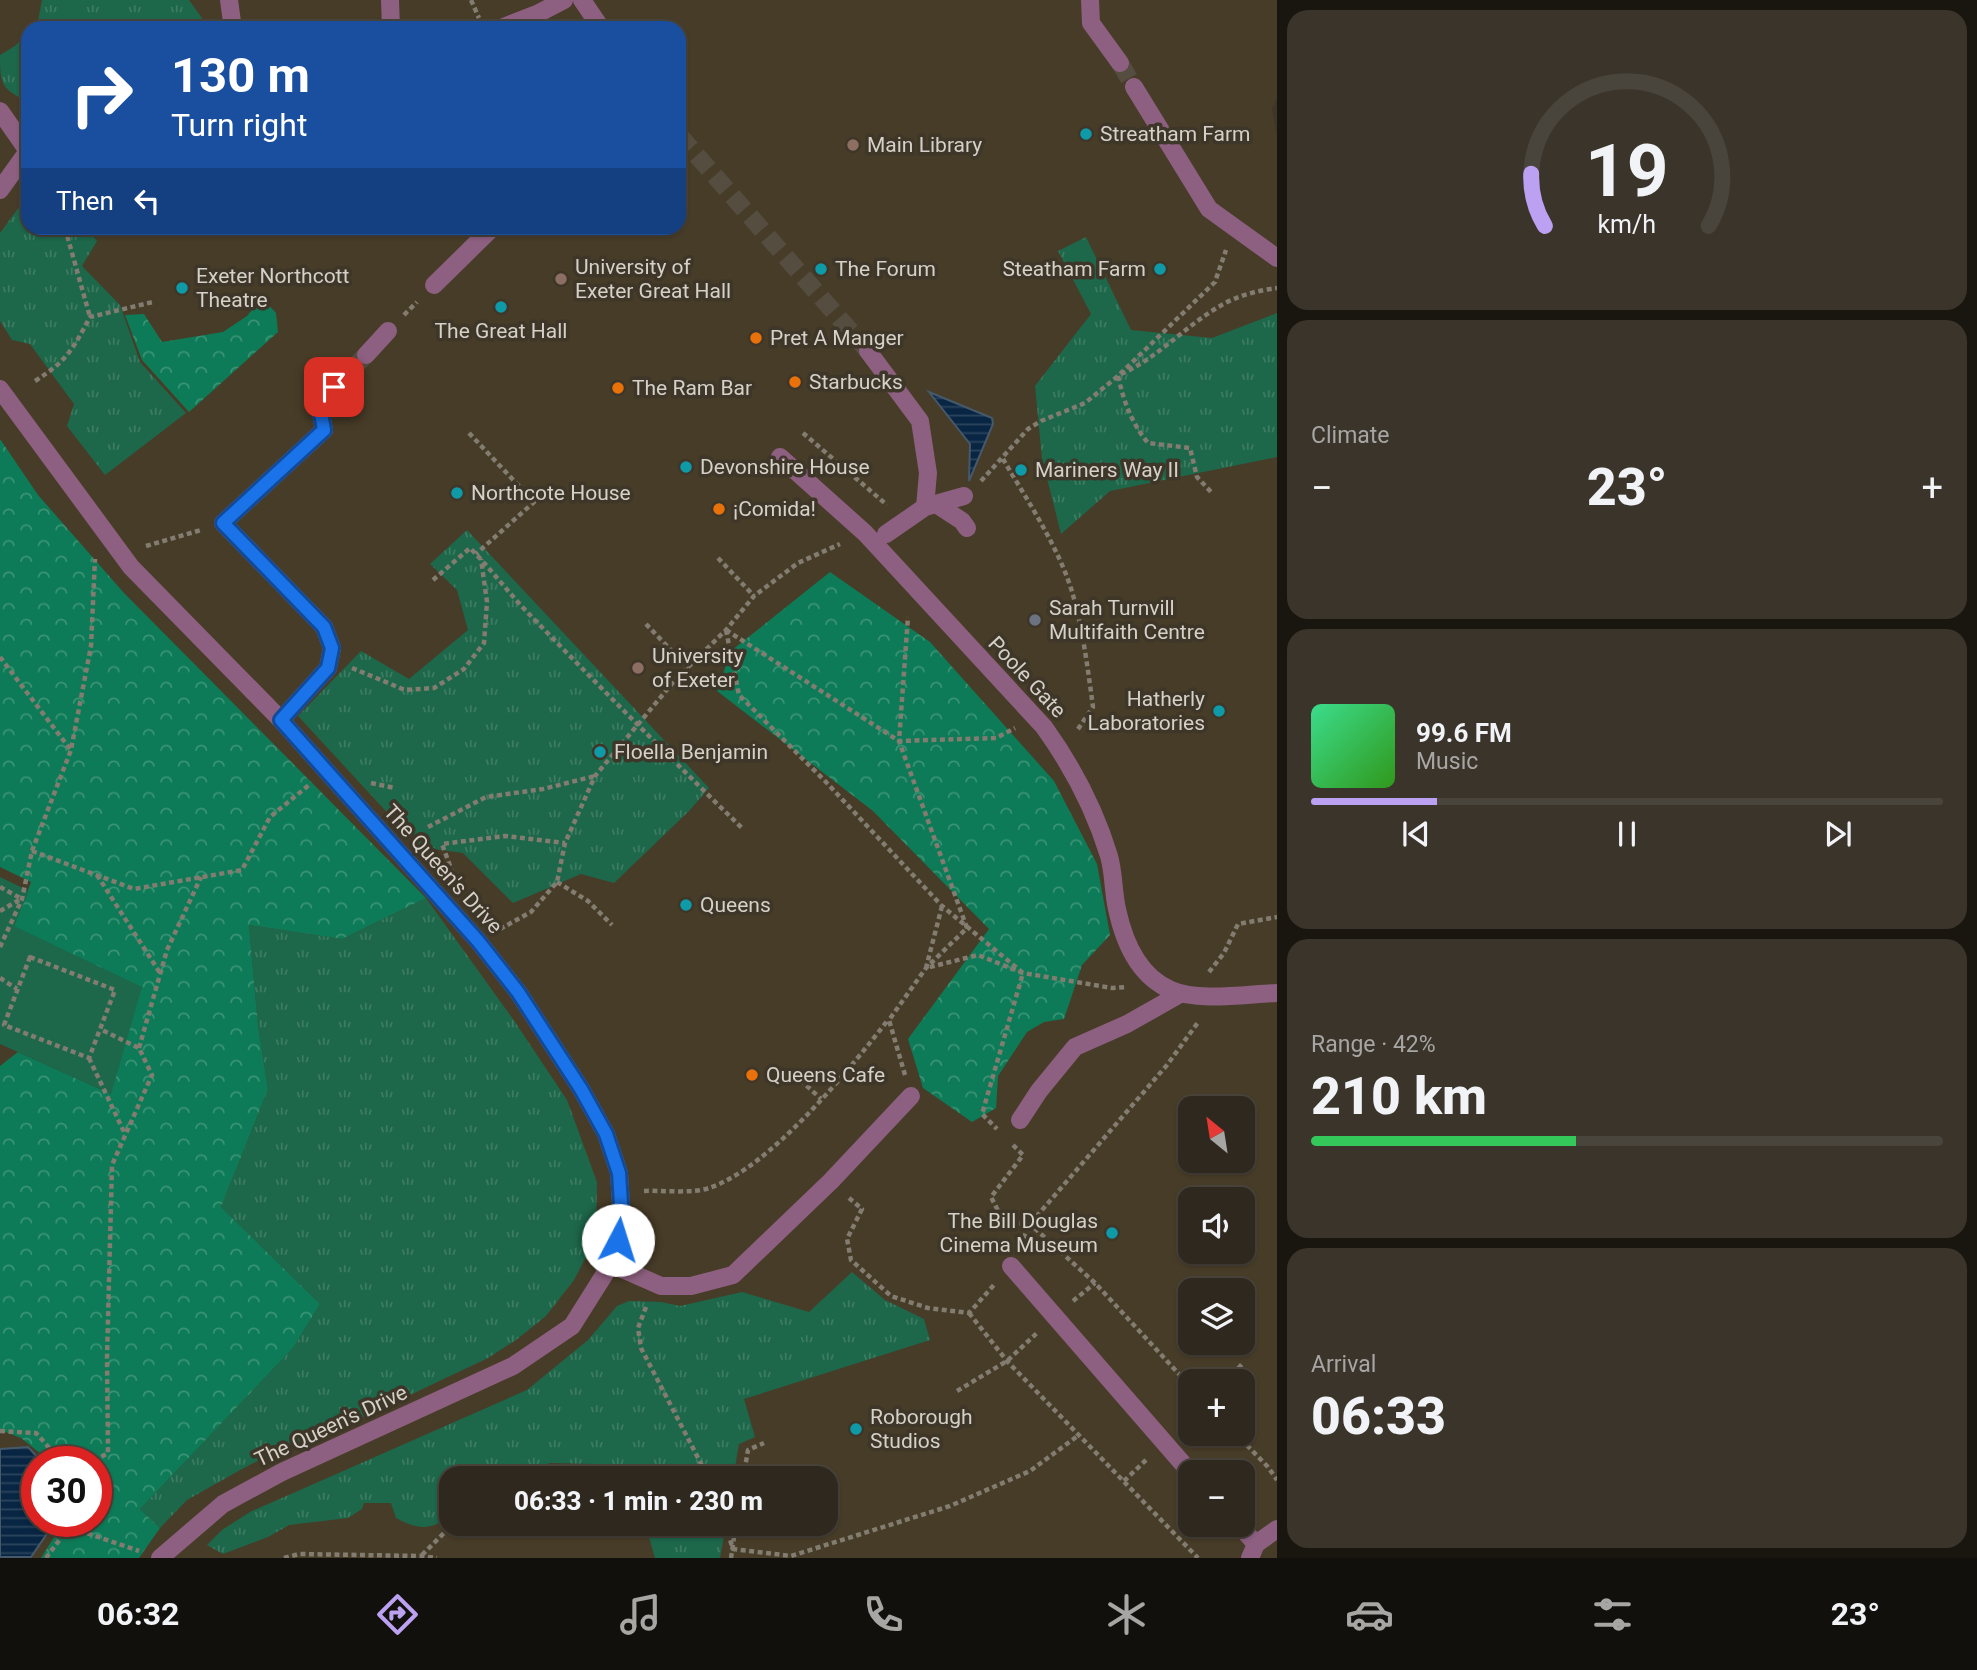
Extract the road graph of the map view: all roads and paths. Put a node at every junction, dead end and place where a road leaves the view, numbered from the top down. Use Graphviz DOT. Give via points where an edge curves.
graph roads {
  1 [pos="229,0"];
  2 [pos="390,0"];
  3 [pos="471,0"];
  4 [pos="565,0"];
  5 [pos="582,0"];
  6 [pos="1090,0"];
  7 [pos="232,21"];
  8 [pos="391,21"];
  9 [pos="480,21"];
  10 [pos="519,21"];
  11 [pos="596,21"];
  12 [pos="1120,63"];
  13 [pos="1134,87"];
  14 [pos="0,111"];
  15 [pos="21,141"];
  16 [pos="21,161"];
  17 [pos="0,190"];
  18 [pos="1233,227"];
  19 [pos="67,235"];
  20 [pos="485,235"];
  21 [pos="1277,258"];
  22 [pos="434,285"];
  23 [pos="1277,288"];
  24 [pos="153,302"];
  25 [pos="90,317"];
  26 [pos="388,331"];
  27 [pos="868,351"];
  28 [pos="366,355"];
  29 [pos="1118,376"];
  30 [pos="35,381"];
  31 [pos="334,387"];
  32 [pos="0,389"];
  33 [pos="469,433"];
  34 [pos="803,433"];
  35 [pos="780,457"];
  36 [pos="1003,459"];
  37 [pos="1212,493"];
  38 [pos="964,496"];
  39 [pos="930,506"];
  40 [pos="898,516"];
  41 [pos="96,520"];
  42 [pos="967,528"];
  43 [pos="192,532"];
  44 [pos="865,533"];
  45 [pos="887,534"];
  46 [pos="138,549"];
  47 [pos="479,557"];
  48 [pos="718,558"];
  49 [pos="433,580"];
  50 [pos="909,583"];
  51 [pos="754,596"];
  52 [pos="646,624"];
  53 [pos="726,630"];
  54 [pos="330,656"];
  55 [pos="0,657"];
  56 [pos="688,668"];
  57 [pos="1033,717"];
  58 [pos="281,720"];
  59 [pos="638,726"];
  60 [pos="899,741"];
  61 [pos="71,750"];
  62 [pos="1062,752"];
  63 [pos="326,772"];
  64 [pos="595,776"];
  65 [pos="428,827"];
  66 [pos="743,829"];
  67 [pos="565,843"];
  68 [pos="442,844"];
  69 [pos="32,851"];
  70 [pos="96,875"];
  71 [pos="201,877"];
  72 [pos="557,882"];
  73 [pos="0,887"];
  74 [pos="22,899"];
  75 [pos="942,906"];
  76 [pos="0,911"];
  77 [pos="1277,917"];
  78 [pos="612,925"];
  79 [pos="967,928"];
  80 [pos="478,941"];
  81 [pos="0,947"];
  82 [pos="926,968"];
  83 [pos="160,973"];
  84 [pos="1023,973"];
  85 [pos="0,978"];
  86 [pos="1158,984"];
  87 [pos="17,989"];
  88 [pos="1277,993"];
  89 [pos="1180,994"];
  90 [pos="1210,995"];
  91 [pos="889,1020"];
  92 [pos="100,1029"];
  93 [pos="139,1048"];
  94 [pos="89,1058"];
  95 [pos="794,1074"];
  96 [pos="911,1096"];
  97 [pos="821,1099"];
  98 [pos="1020,1120"];
  99 [pos="999,1130"];
  100 [pos="126,1134"];
  101 [pos="1007,1139"];
  102 [pos="621,1191"];
  103 [pos="862,1209"];
  104 [pos="1030,1224"];
  105 [pos="611,1264"];
  106 [pos="1012,1266"];
  107 [pos="1095,1283"];
  108 [pos="661,1286"];
  109 [pos="969,1313"];
  110 [pos="1055,1316"];
  111 [pos="1007,1361"];
  112 [pos="1243,1363"];
  113 [pos="1238,1369"];
  114 [pos="1178,1373"];
  115 [pos="957,1391"];
  116 [pos="0,1431"];
  117 [pos="1079,1435"];
  118 [pos="764,1443"];
  119 [pos="48,1446"];
  120 [pos="108,1446"];
  121 [pos="1248,1446"];
  122 [pos="1180,1460"];
  123 [pos="702,1466"];
  124 [pos="745,1466"];
  125 [pos="1277,1480"];
  126 [pos="1277,1529"];
  127 [pos="441,1536"];
  128 [pos="729,1536"];
  129 [pos="735,1536"];
  130 [pos="60,1537"];
  131 [pos="104,1537"];
  132 [pos="733,1549"];
  133 [pos="1253,1551"];
  134 [pos="421,1556"];
  135 [pos="375,1557"];
  136 [pos="46,1558"];
  137 [pos="160,1558"];
  138 [pos="177,1558"];
  139 [pos="284,1558"];
  140 [pos="437,1558"];
  141 [pos="731,1558"];
  142 [pos="1198,1558"];
  1 -- 7 [label="street"];
  2 -- 8 [label="street"];
  3 -- 9 [label="path"];
  4 -- 10 [label="street"];
  5 -- 11 [label="street"];
  6 -- 12 [label="street" via="1091,23"];
  13 -- 18 [label="street" via="1209,209"];
  14 -- 15 [label="street"];
  16 -- 17 [label="street"];
  18 -- 21 [label="street"];
  18 -- 29 [label="path" via="1215,282"];
  19 -- 25 [label="path"];
  20 -- 22 [label="street"];
  22 -- 26 [label="path"];
  23 -- 29 [label="path" via="1221,305 1141,365"];
  24 -- 25 [label="path"];
  25 -- 30 [label="path" via="57,368"];
  26 -- 28 [label="street"];
  27 -- 39 [label="street" via="920,421"];
  29 -- 36 [label="path" via="1085,403 1028,429"];
  29 -- 37 [label="path" via="1126,410 1148,443 1190,448 1197,477"];
  31 -- 54 [label="street" via="319,402 324,430 223,523 324,627 332,648"];
  32 -- 41 [label="street, The Queen's Drive"];
  33 -- 47 [label="path" via="534,502"];
  34 -- 40 [label="path"];
  35 -- 44 [label="street, Poole Gate"];
  36 -- 38 [label="path"];
  36 -- 62 [label="path" via="1049,539 1073,593 1093,707"];
  38 -- 39 [label="street"];
  39 -- 40 [label="street"];
  39 -- 42 [label="street"];
  40 -- 45 [label="street"];
  41 -- 58 [label="street, The Queen's Drive" via="131,566"];
  41 -- 61 [label="path" via="91,646"];
  43 -- 46 [label="path"];
  44 -- 50 [label="street, Poole Gate"];
  44 -- 51 [label="path" via="798,564"];
  47 -- 49 [label="path" via="470,548"];
  47 -- 54 [label="path" via="487,602 484,643 464,669 434,688 405,691"];
  47 -- 59 [label="path"];
  48 -- 51 [label="path"];
  50 -- 57 [label="street, Poole Gate"];
  50 -- 60 [label="path"];
  51 -- 53 [label="path"];
  52 -- 56 [label="path"];
  53 -- 56 [label="path"];
  53 -- 60 [label="path"];
  53 -- 75 [label="path" via="739,695"];
  54 -- 58 [label="street" via="328,668"];
  55 -- 61 [label="path"];
  56 -- 59 [label="path"];
  57 -- 60 [label="path" via="996,738"];
  57 -- 62 [label="street, Poole Gate"];
  58 -- 63 [label="street, The Queen's Drive"];
  59 -- 64 [label="path"];
  59 -- 66 [label="path"];
  60 -- 79 [label="path"];
  61 -- 69 [label="path"];
  62 -- 86 [label="street, Poole Gate" via="1109,858 1117,910 1132,954 1141,970"];
  63 -- 71 [label="path" via="270,817 242,870"];
  63 -- 80 [label="street, The Queen's Drive"];
  64 -- 65 [label="path" via="486,797"];
  64 -- 67 [label="path"];
  67 -- 68 [label="path" via="505,836"];
  67 -- 72 [label="path"];
  69 -- 70 [label="path"];
  69 -- 74 [label="path"];
  70 -- 71 [label="path" via="134,889"];
  70 -- 83 [label="path"];
  71 -- 83 [label="path"];
  72 -- 78 [label="path" via="588,901"];
  72 -- 80 [label="path" via="531,912"];
  73 -- 74 [label="path"];
  74 -- 76 [label="path"];
  74 -- 81 [label="path"];
  75 -- 79 [label="path"];
  75 -- 82 [label="path"];
  77 -- 90 [label="path" via="1238,924 1210,970"];
  79 -- 82 [label="path"];
  79 -- 84 [label="path"];
  80 -- 102 [label="street, The Queen's Drive" via="518,992 581,1089 606,1134"];
  82 -- 84 [label="path" via="978,956"];
  82 -- 91 [label="path"];
  83 -- 93 [label="path"];
  84 -- 86 [label="path" via="1112,988"];
  84 -- 99 [label="path" via="982,1114"];
  85 -- 87 [label="path"];
  86 -- 89 [label="street, Poole Gate"];
  87 -- 92 [label="path" via="30,957 115,990"];
  87 -- 94 [label="path" via="4,1025"];
  88 -- 90 [label="street, Poole Gate"];
  89 -- 90 [label="street, Poole Gate"];
  89 -- 98 [label="street" via="1074,1047"];
  90 -- 104 [label="path" via="1167,1065"];
  91 -- 96 [label="path"];
  91 -- 97 [label="path"];
  92 -- 93 [label="path"];
  92 -- 94 [label="path"];
  93 -- 100 [label="path" via="152,1075"];
  94 -- 100 [label="path"];
  95 -- 97 [label="path"];
  96 -- 108 [label="street" via="733,1275 691,1286"];
  97 -- 102 [label="path" via="737,1176 706,1189"];
  100 -- 120 [label="path" via="112,1165"];
  101 -- 104 [label="path" via="1023,1155 991,1197 1004,1222"];
  102 -- 105 [label="street, The Queen's Drive" via="622,1219"];
  103 -- 109 [label="path" via="847,1239 851,1261 891,1296 928,1308"];
  104 -- 106 [label="path"];
  104 -- 107 [label="path"];
  105 -- 108 [label="street"];
  105 -- 137 [label="street, The Queen's Drive" via="572,1326 542,1348 475,1385 282,1472 223,1504"];
  106 -- 109 [label="path"];
  106 -- 110 [label="street"];
  107 -- 110 [label="path"];
  107 -- 114 [label="path"];
  108 -- 123 [label="path" via="645,1307 638,1328 641,1348"];
  109 -- 111 [label="path"];
  110 -- 111 [label="path"];
  110 -- 122 [label="street"];
  111 -- 115 [label="path"];
  111 -- 117 [label="path"];
  112 -- 113 [label="path"];
  116 -- 119 [label="path" via="36,1433"];
  117 -- 132 [label="path" via="1030,1471 950,1506 792,1556"];
  117 -- 142 [label="path"];
  118 -- 124 [label="path" via="748,1450"];
  121 -- 125 [label="path"];
  126 -- 133 [label="street"];
  127 -- 134 [label="path"];
  128 -- 132 [label="path"];
  129 -- 132 [label="path"];
  130 -- 136 [label="path"];
  131 -- 137 [label="path"];
  132 -- 141 [label="path"];
  134 -- 135 [label="path"];
  134 -- 140 [label="path"];
  135 -- 139 [label="path" via="299,1554"];
  137 -- 138 [label="street"];
}
